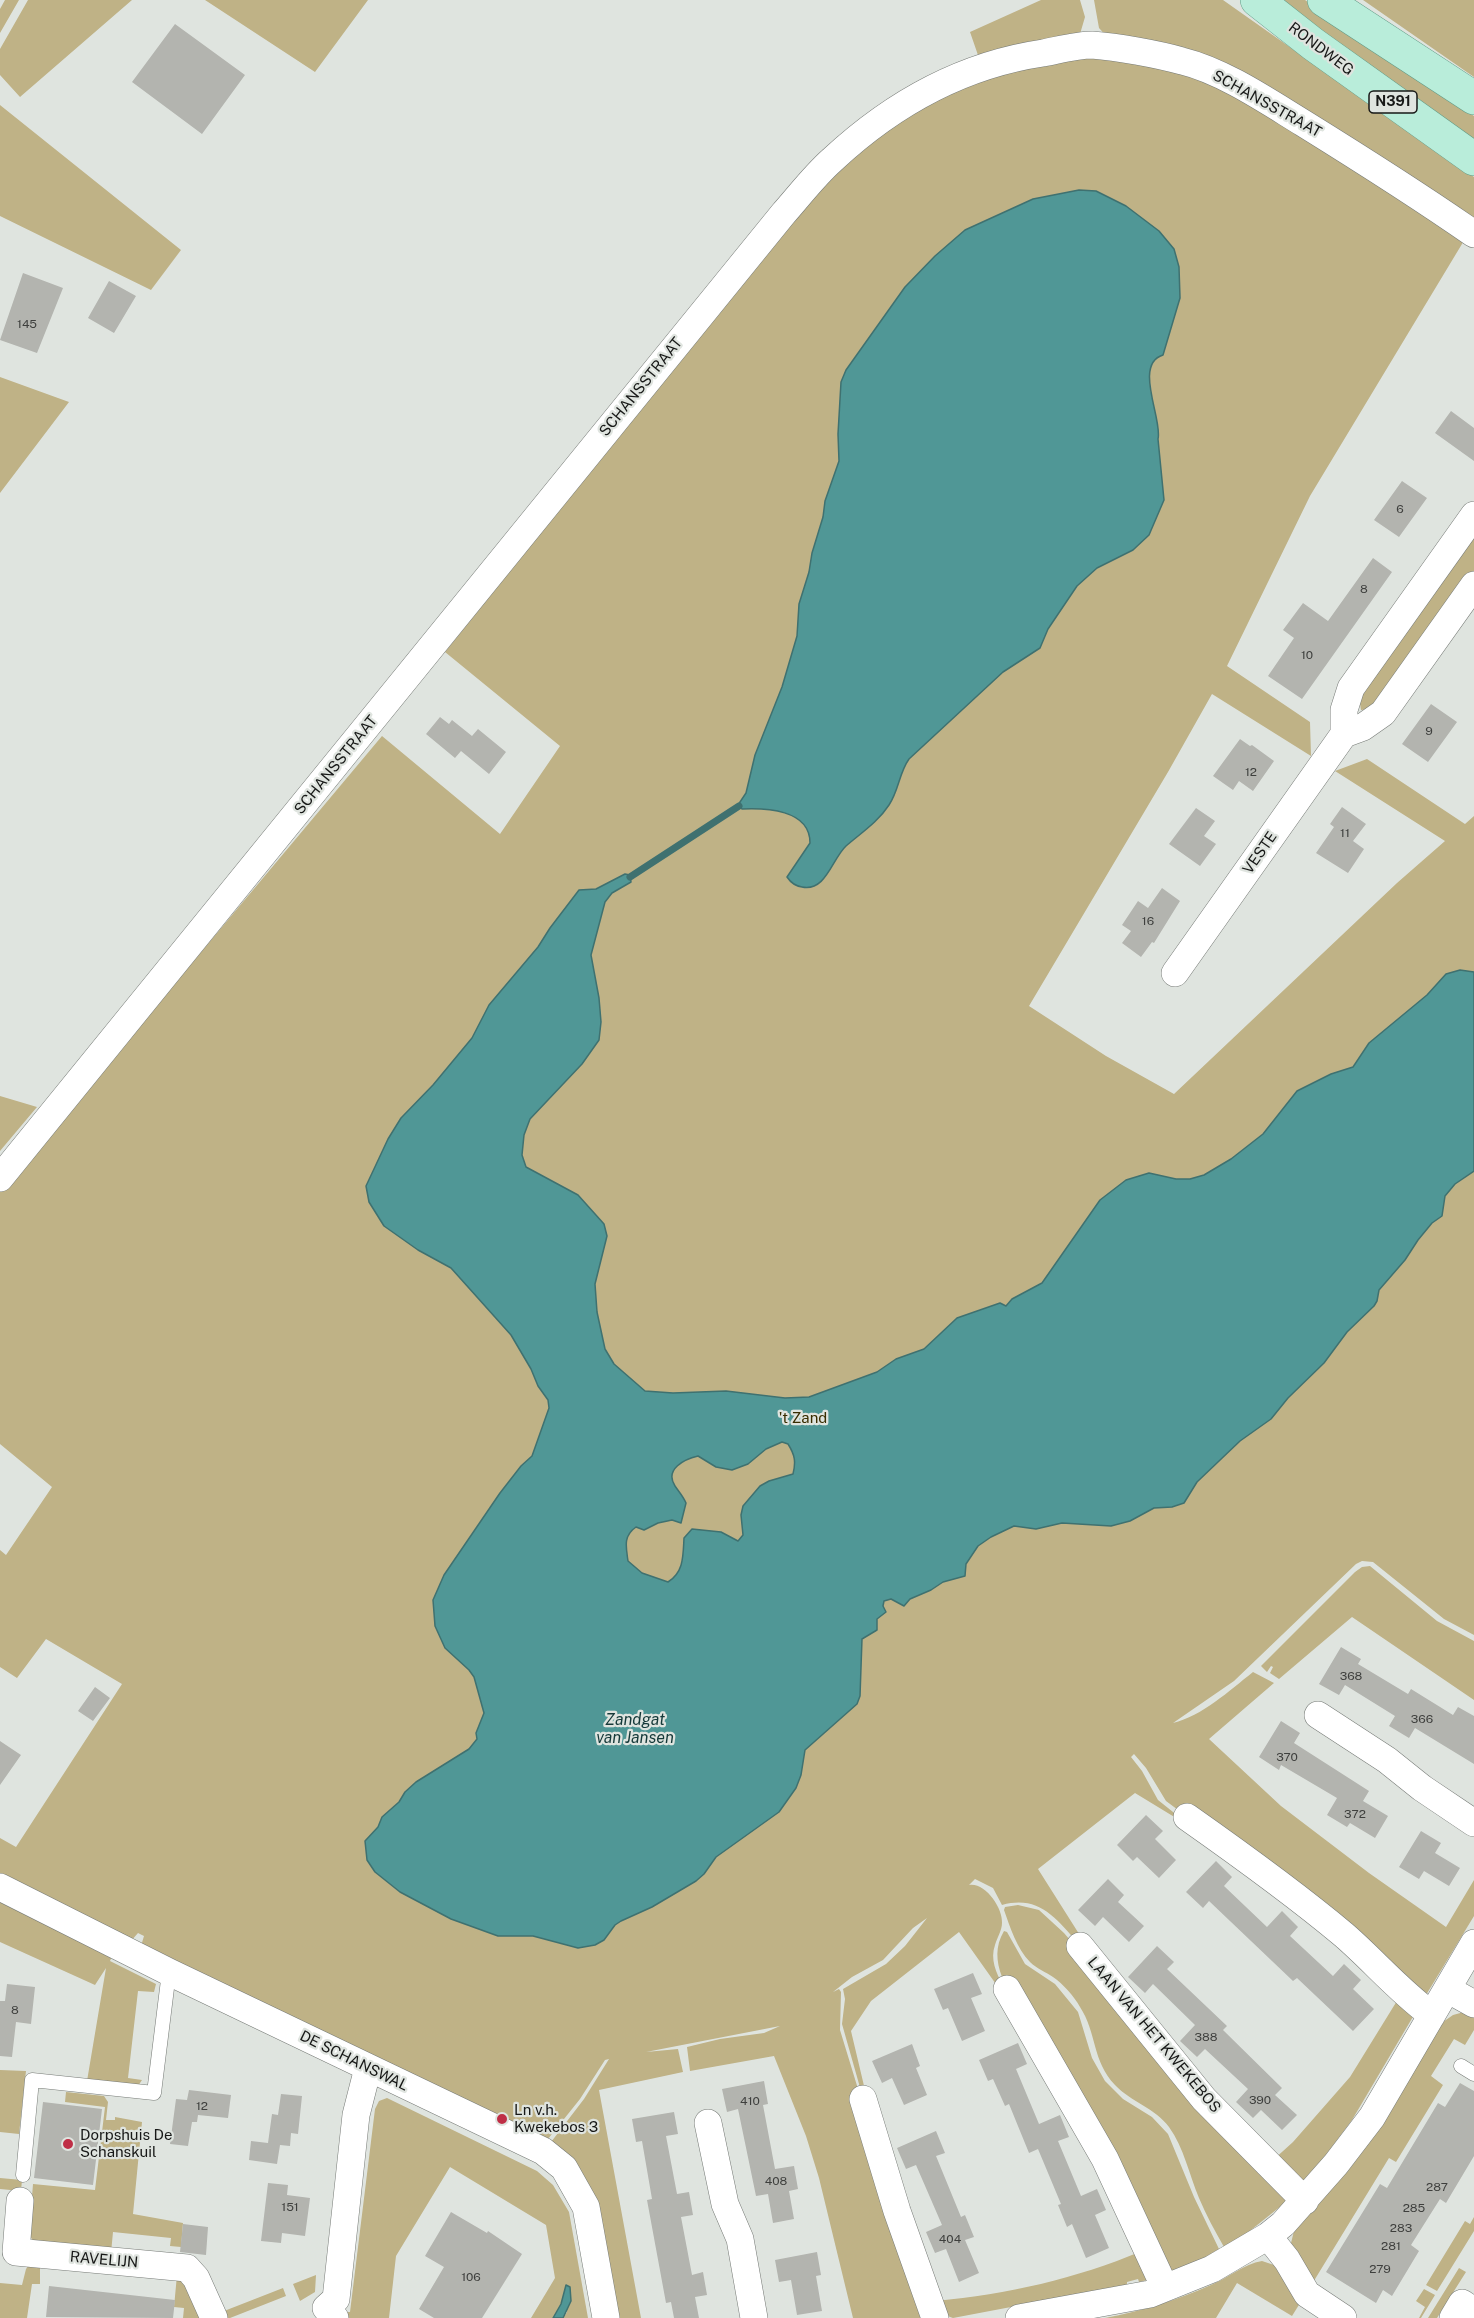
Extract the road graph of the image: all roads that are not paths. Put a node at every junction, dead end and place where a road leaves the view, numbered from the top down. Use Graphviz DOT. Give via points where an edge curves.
graph roads {
  1 [pos="1238,0"];
  2 [pos="1257,0"];
  3 [pos="1324,0"];
  4 [pos="1346,0"];
  5 [pos="1313,44"];
  6 [pos="1469,94"];
  7 [pos="1474,159"];
  8 [pos="1474,234"];
  9 [pos="1474,515"];
  10 [pos="1474,585"];
  11 [pos="1344,734"];
  12 [pos="1175,973"];
  13 [pos="0,1178"];
  14 [pos="1318,1715"];
  15 [pos="1187,1817"];
  16 [pos="1474,1822"];
  17 [pos="0,1887"];
  18 [pos="1474,1943"];
  19 [pos="1080,1946"];
  20 [pos="169,1972"];
  21 [pos="1007,1989"];
  22 [pos="1447,1989"];
  23 [pos="1474,2004"];
  24 [pos="1432,2015"];
  25 [pos="1461,2066"];
  26 [pos="368,2068"];
  27 [pos="1474,2074"];
  28 [pos="863,2098"];
  29 [pos="708,2123"];
  30 [pos="22,2188"];
  31 [pos="1305,2201"];
  32 [pos="1268,2236"];
  33 [pos="1165,2288"];
  34 [pos="1474,2311"];
  35 [pos="322,2315"];
  36 [pos="214,2318"];
  37 [pos="606,2318"];
  38 [pos="754,2318"];
  39 [pos="935,2318"];
  40 [pos="1019,2318"];
  41 [pos="1343,2318"];
  42 [pos="1453,2318"];
  1 -- 5 [label="main road, N391"];
  2 -- 5 [label="main road, RONDWEG / N391"];
  3 -- 6 [label="main road"];
  4 -- 6 [label="main road"];
  5 -- 7 [label="main road, RONDWEG / N391"];
  8 -- 13 [label="street, SCHANSSTRAAT" via="1279,108 1183,61 1091,45 1020,56 984,67 907,102 830,161 783,214"];
  9 -- 11 [label="street" via="1351,688 1344,710"];
  10 -- 11 [label="street, VESTE" via="1383,713"];
  11 -- 12 [label="street, VESTE"];
  14 -- 16 [label="street"];
  15 -- 24 [label="street" via="1311,1908"];
  17 -- 20 [label="street, DE SCHANSWAL"];
  18 -- 22 [label="street"];
  19 -- 31 [label="street, LAAN VAN HET KWEKEBOS" via="1204,2099"];
  20 -- 26 [label="street, DE SCHANSWAL"];
  20 -- 30 [label="lane" via="154,2093 32,2080"];
  21 -- 33 [label="street" via="1105,2159"];
  22 -- 23 [label="street"];
  22 -- 24 [label="street"];
  24 -- 31 [label="street" via="1372,2117"];
  25 -- 27 [label="lane"];
  26 -- 35 [label="street" via="356,2115 336,2300"];
  26 -- 37 [label="street, DE SCHANSWAL" via="543,2151 564,2168 586,2207"];
  28 -- 39 [label="street"];
  29 -- 38 [label="street" via="725,2204 740,2240"];
  30 -- 36 [label="street, RAVELIJN" via="16,2252 187,2268 196,2278"];
  31 -- 32 [label="street"];
  32 -- 33 [label="street" via="1212,2269"];
  32 -- 41 [label="street" via="1307,2294"];
  33 -- 40 [label="street"];
  34 -- 42 [label="street" via="1462,2303"];
}
